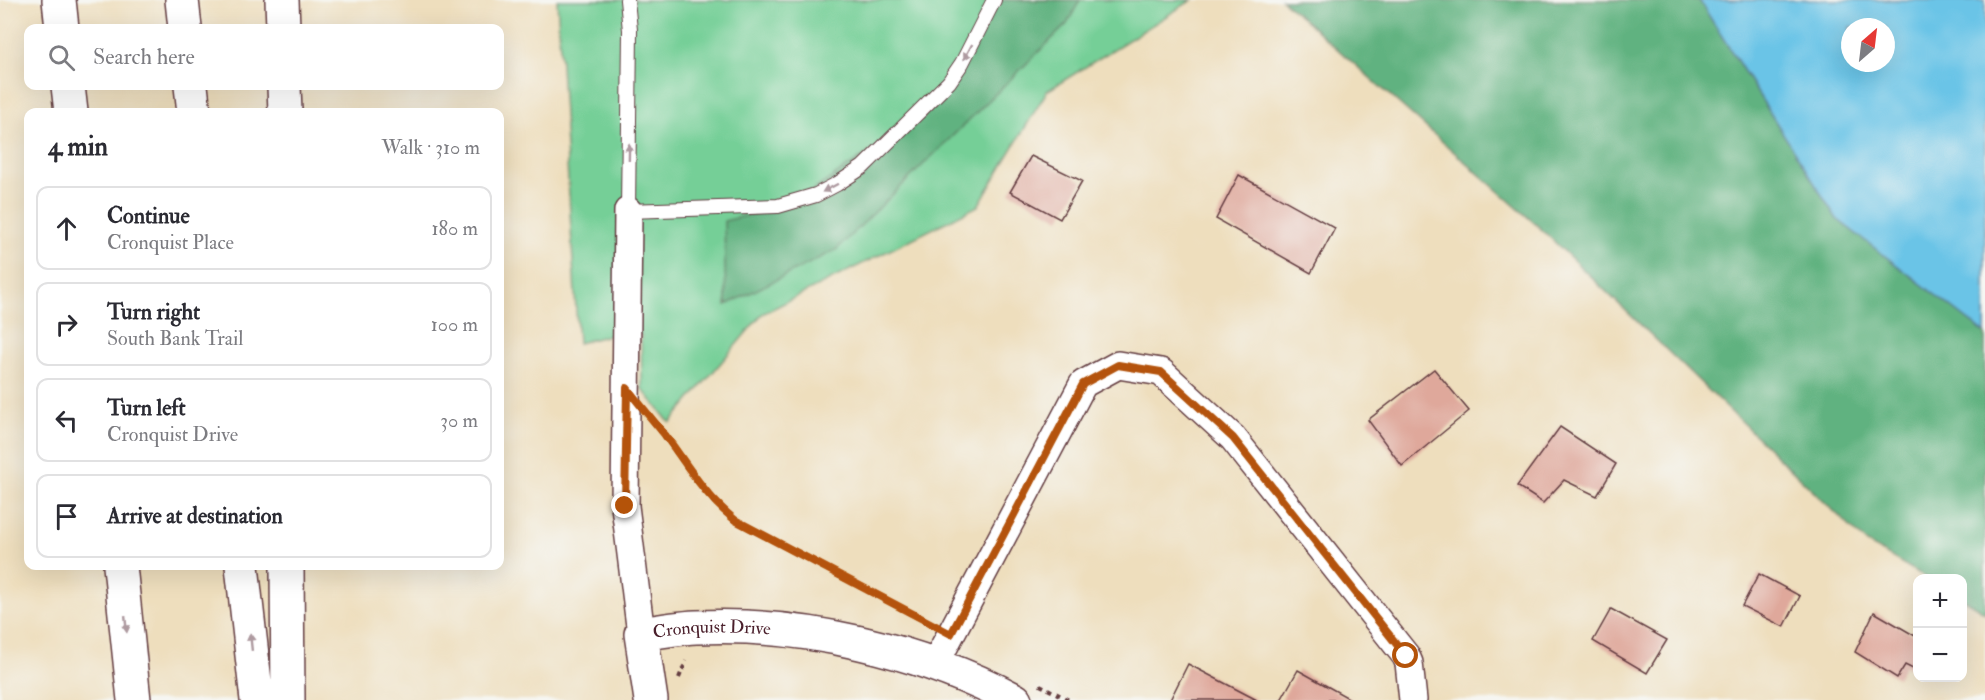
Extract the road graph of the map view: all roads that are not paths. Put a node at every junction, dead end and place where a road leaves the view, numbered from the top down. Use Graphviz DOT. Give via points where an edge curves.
graph roads {
  1 [pos="59,0"];
  2 [pos="182,0"];
  3 [pos="282,0"];
  4 [pos="627,0"];
  5 [pos="994,0"];
  6 [pos="62,24"];
  7 [pos="185,24"];
  8 [pos="283,24"];
  9 [pos="68,90"];
  10 [pos="191,90"];
  11 [pos="284,90"];
  12 [pos="71,108"];
  13 [pos="194,108"];
  14 [pos="285,108"];
  15 [pos="628,211"];
  16 [pos="120,570"];
  17 [pos="242,570"];
  18 [pos="287,570"];
  19 [pos="641,634"];
  20 [pos="935,664"];
  21 [pos="1026,692"];
  22 [pos="134,700"];
  23 [pos="257,700"];
  24 [pos="288,700"];
  25 [pos="651,700"];
  26 [pos="1413,700"];
  1 -- 6 [label="main road"];
  2 -- 7 [label="main road"];
  3 -- 8 [label="main road"];
  15 -- 4 [label="lane, one-way"];
  5 -- 15 [label="lane, one-way" via="949,81 863,166 837,184 778,206"];
  9 -- 12 [label="main road"];
  10 -- 13 [label="main road"];
  11 -- 14 [label="main road"];
  15 -- 19 [label="street, Cronquist Drive" via="625,506"];
  16 -- 22 [label="main road, one-way"];
  23 -- 17 [label="main road, one-way"];
  18 -- 24 [label="main road"];
  19 -- 20 [label="main road, Cronquist Drive" via="696,627 782,630 880,648"];
  19 -- 25 [label="main road"];
  20 -- 21 [label="main road, Cronquist Drive"];
  20 -- 26 [label="street" via="1083,384 1118,365 1161,372 1233,438 1406,656"];
}
